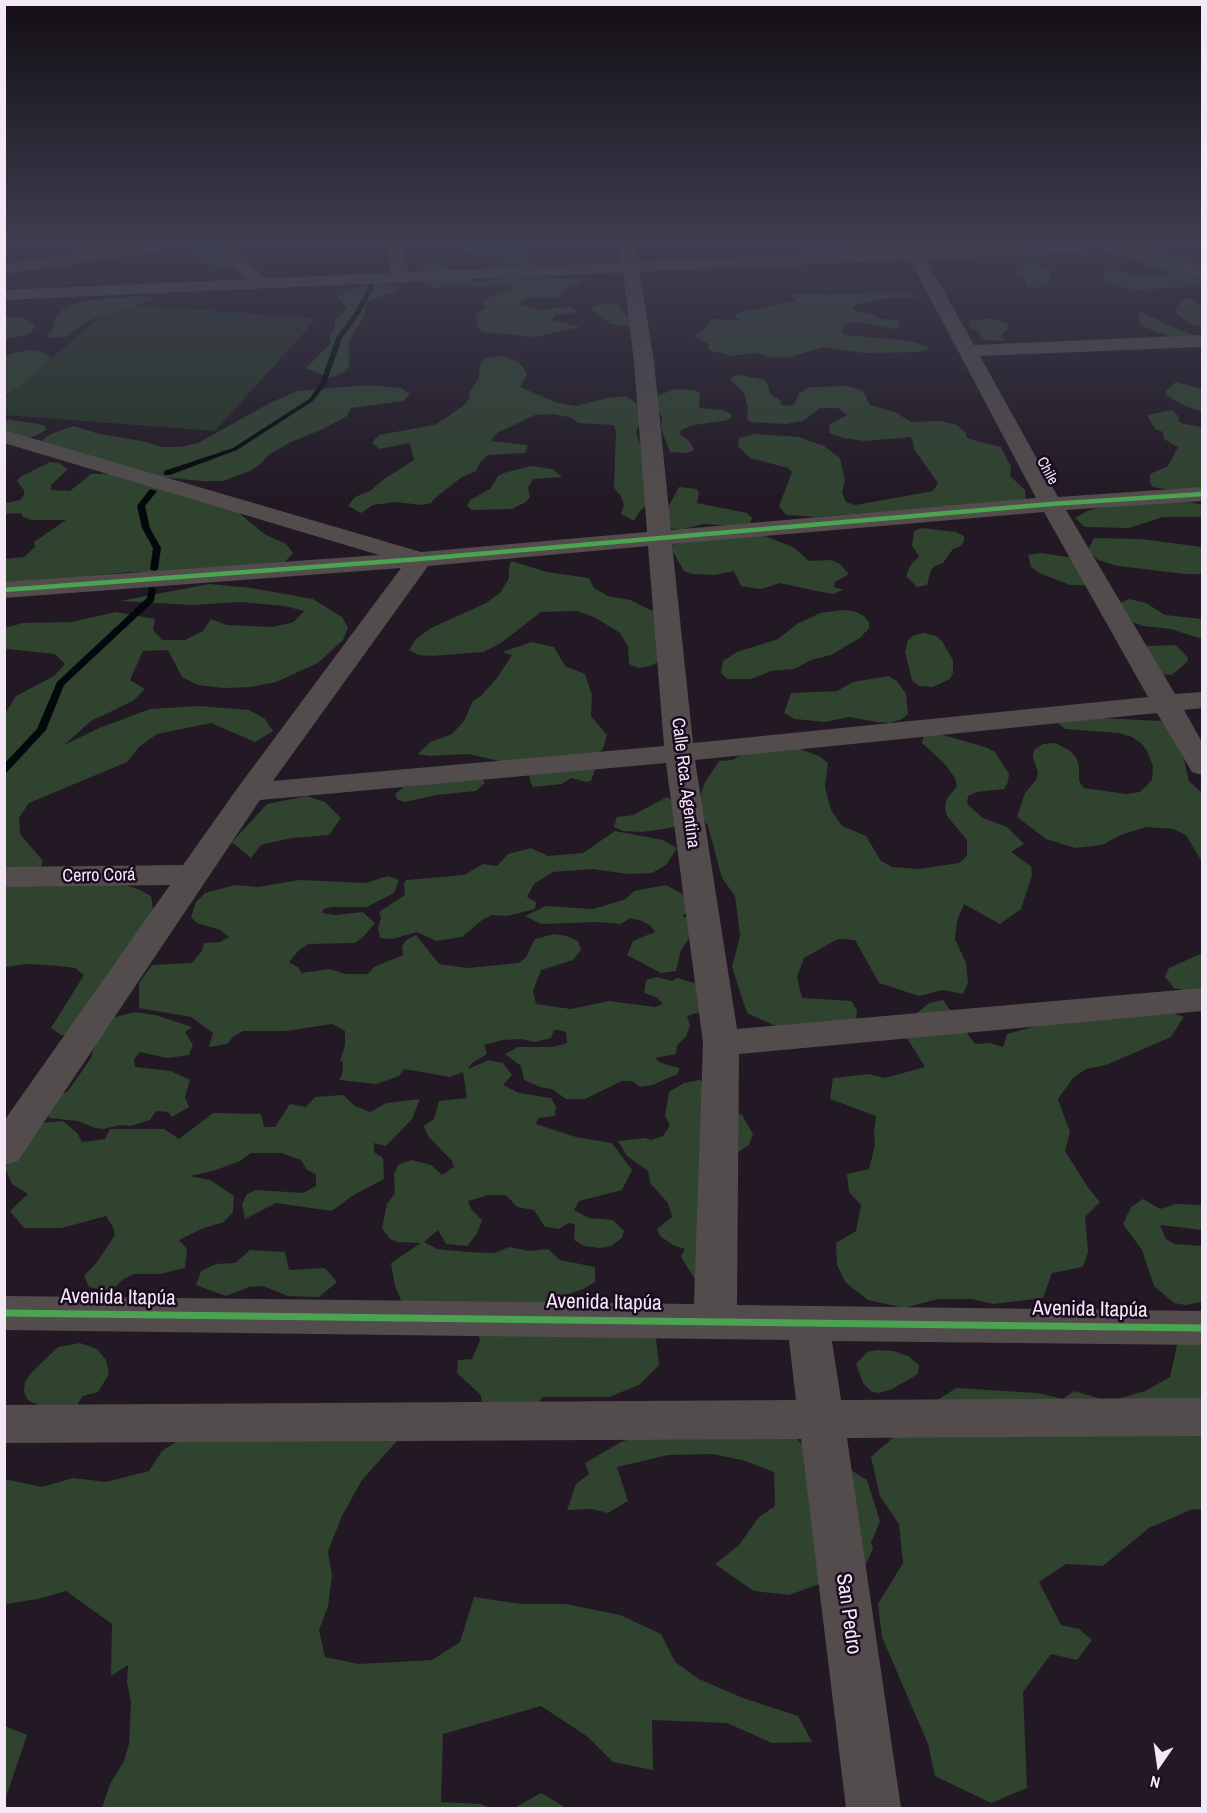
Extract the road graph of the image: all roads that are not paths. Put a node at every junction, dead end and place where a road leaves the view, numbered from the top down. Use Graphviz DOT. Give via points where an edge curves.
graph roads {
  1 [pos="640,332"];
  2 [pos="958,332"];
  3 [pos="1203,341"];
  4 [pos="969,351"];
  5 [pos="4,436"];
  6 [pos="1203,494"];
  7 [pos="1051,504"];
  8 [pos="659,538"];
  9 [pos="420,559"];
  10 [pos="4,590"];
  11 [pos="1203,700"];
  12 [pos="1168,704"];
  13 [pos="679,753"];
  14 [pos="1203,766"];
  15 [pos="250,792"];
  16 [pos="194,875"];
  17 [pos="4,877"];
  18 [pos="1203,999"];
  19 [pos="721,1043"];
  20 [pos="4,1151"];
  21 [pos="4,1313"];
  22 [pos="715,1321"];
  23 [pos="808,1322"];
  24 [pos="1203,1328"];
  25 [pos="1203,1416"];
  26 [pos="822,1420"];
  27 [pos="4,1424"];
  28 [pos="874,1809"];
  1 -- 8 [label="street, Calle Rca. Agentina"];
  2 -- 4 [label="street, Chile"];
  3 -- 4 [label="street"];
  4 -- 7 [label="street, Chile"];
  5 -- 9 [label="street"];
  6 -- 7 [label="street"];
  7 -- 8 [label="street"];
  7 -- 12 [label="street, Chile"];
  8 -- 9 [label="street"];
  8 -- 13 [label="street, Calle Rca. Agentina"];
  9 -- 10 [label="street"];
  9 -- 15 [label="street"];
  11 -- 12 [label="street"];
  12 -- 13 [label="street"];
  12 -- 14 [label="street, Chile"];
  13 -- 15 [label="street"];
  13 -- 19 [label="street, Calle Rca. Agentina"];
  15 -- 16 [label="street"];
  16 -- 17 [label="street, Cerro Corá"];
  16 -- 20 [label="street"];
  18 -- 19 [label="street"];
  19 -- 22 [label="street, Calle Rca. Agentina"];
  21 -- 22 [label="street, Avenida Itapúa"];
  22 -- 23 [label="street, Avenida Itapúa"];
  23 -- 24 [label="street, Avenida Itapúa"];
  23 -- 26 [label="street"];
  25 -- 26 [label="street"];
  26 -- 27 [label="street"];
  26 -- 28 [label="street, San Pedro"];
}
